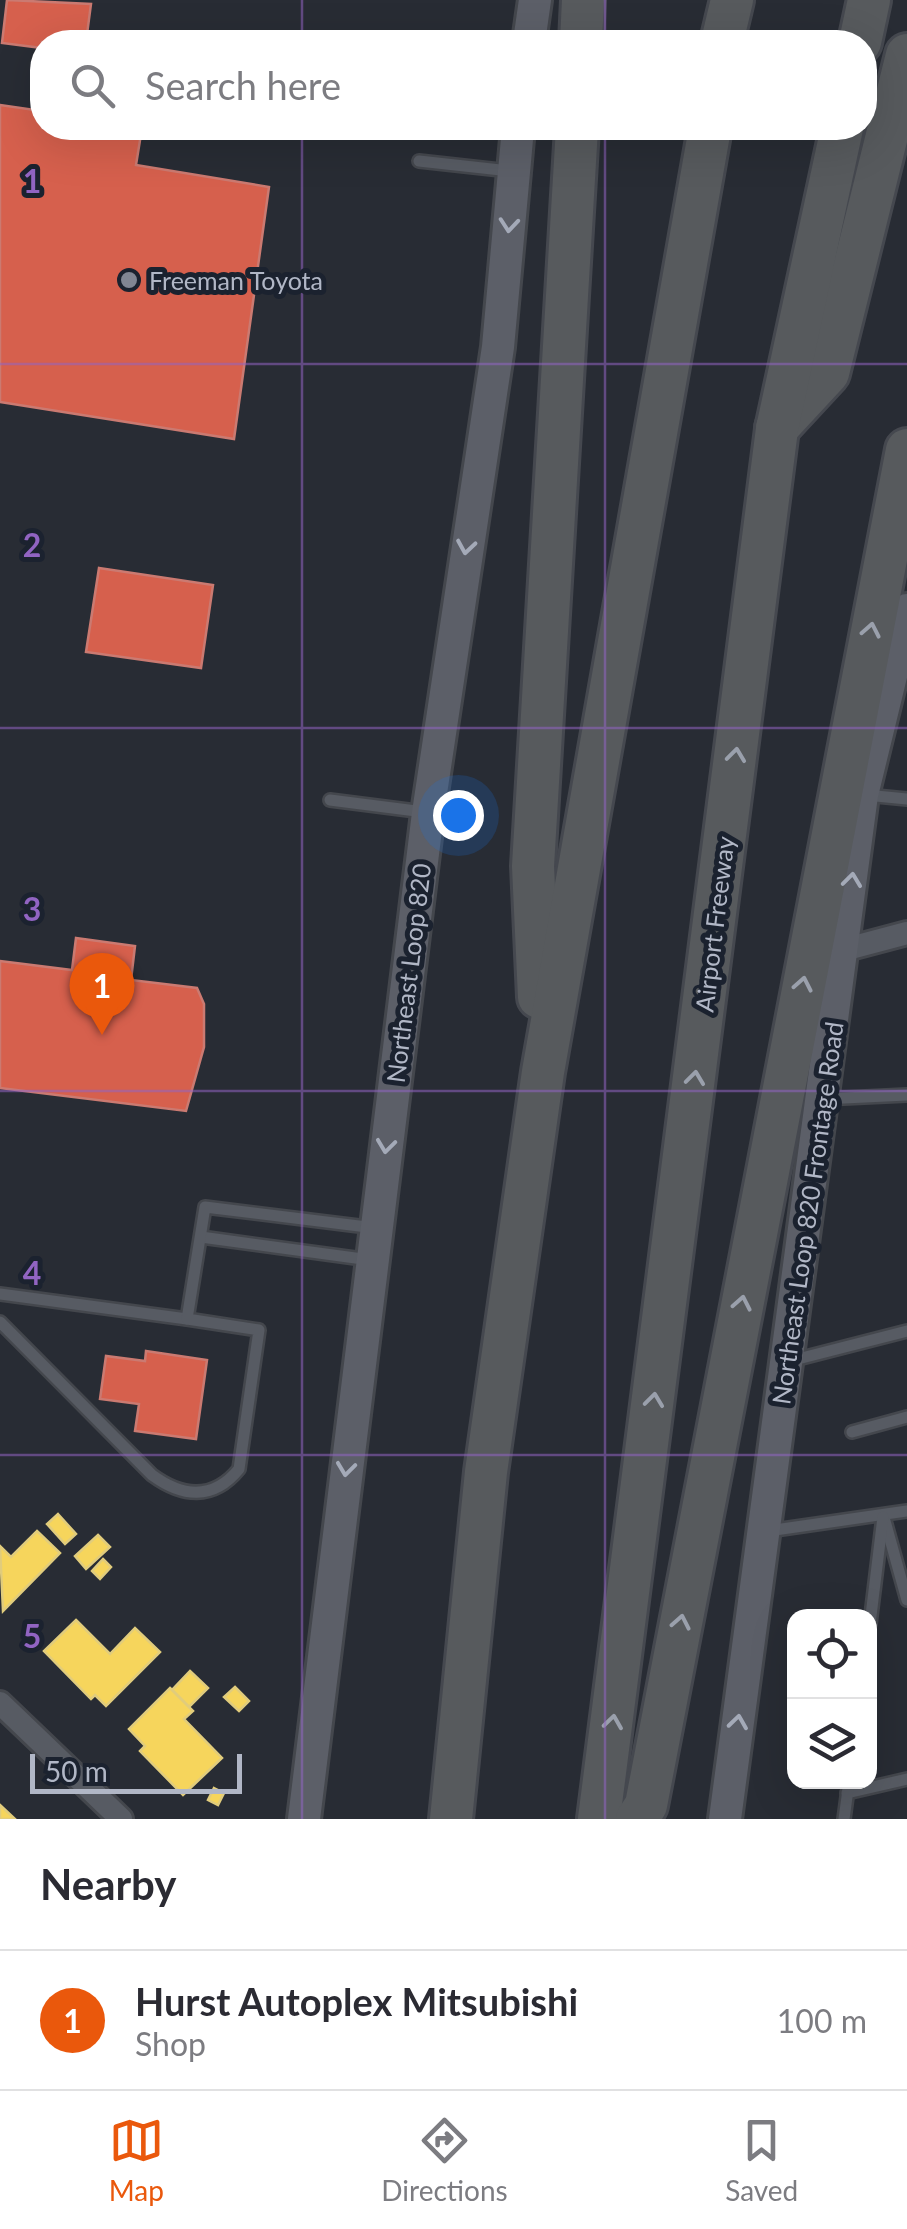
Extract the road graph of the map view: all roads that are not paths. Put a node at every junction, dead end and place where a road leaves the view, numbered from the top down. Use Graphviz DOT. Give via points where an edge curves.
graph roads {
  1 [pos="535,0"];
  2 [pos="583,0"];
  3 [pos="869,0"];
  4 [pos="531,30"];
  5 [pos="582,30"];
  6 [pos="863,30"];
  7 [pos="907,55"];
  8 [pos="517,140"];
  9 [pos="576,140"];
  10 [pos="708,140"];
  11 [pos="839,140"];
  12 [pos="419,161"];
  13 [pos="514,172"];
  14 [pos="777,429"];
  15 [pos="907,450"];
  16 [pos="907,610"];
  17 [pos="862,795"];
  18 [pos="907,798"];
  19 [pos="330,800"];
  20 [pos="428,812"];
  21 [pos="907,934"];
  22 [pos="843,950"];
  23 [pos="543,1072"];
  24 [pos="907,1077"];
  25 [pos="906,1095"];
  26 [pos="823,1099"];
  27 [pos="200,1238"];
  28 [pos="373,1244"];
  29 [pos="0,1294"];
  30 [pos="187,1319"];
  31 [pos="0,1322"];
  32 [pos="907,1331"];
  33 [pos="787,1362"];
  34 [pos="907,1417"];
  35 [pos="852,1432"];
  36 [pos="907,1511"];
  37 [pos="884,1517"];
  38 [pos="764,1532"];
  39 [pos="907,1600"];
  40 [pos="872,1609"];
  41 [pos="0,1702"];
  42 [pos="907,1779"];
  43 [pos="877,1783"];
  44 [pos="848,1789"];
  45 [pos="121,1819"];
  46 [pos="304,1819"];
  47 [pos="451,1819"];
  48 [pos="599,1819"];
  49 [pos="637,1819"];
  50 [pos="725,1819"];
  51 [pos="844,1819"];
  1 -- 4 [label="main road"];
  2 -- 5 [label="highway"];
  3 -- 6 [label="highway"];
  7 -- 14 [label="highway" via="828,373"];
  8 -- 13 [label="main road, Northeast Loop 820"];
  9 -- 23 [label="highway" via="532,866"];
  10 -- 23 [label="highway"];
  11 -- 14 [label="highway, Airport Freeway"];
  12 -- 13 [label="lane"];
  13 -- 20 [label="main road, Northeast Loop 820, one-way" via="498,347"];
  48 -- 14 [label="highway, Airport Freeway, one-way"];
  49 -- 15 [label="highway, one-way" via="646,1805"];
  16 -- 17 [label="main road, Northeast Loop 820 Frontage Road"];
  17 -- 18 [label="lane"];
  22 -- 17 [label="main road, Northeast Loop 820 Frontage Road, one-way"];
  19 -- 20 [label="lane"];
  20 -- 28 [label="main road, Northeast Loop 820, one-way"];
  21 -- 22 [label="street"];
  22 -- 26 [label="main road, Northeast Loop 820 Frontage Road"];
  23 -- 47 [label="highway" via="486,1472"];
  24 -- 25 [label="lane"];
  25 -- 26 [label="lane"];
  26 -- 33 [label="main road, Northeast Loop 820 Frontage Road"];
  27 -- 28 [label="lane"];
  27 -- 28 [label="lane" via="205,1207"];
  27 -- 30 [label="lane"];
  28 -- 46 [label="main road, Northeast Loop 820, one-way"];
  29 -- 30 [label="lane"];
  30 -- 31 [label="lane" via="259,1330 239,1470 226,1485 202,1494 176,1493 152,1474"];
  32 -- 33 [label="lane"];
  33 -- 38 [label="main road, Northeast Loop 820 Frontage Road"];
  34 -- 35 [label="lane"];
  36 -- 37 [label="lane"];
  37 -- 38 [label="lane"];
  37 -- 39 [label="lane"];
  37 -- 40 [label="lane"];
  50 -- 38 [label="main road, Northeast Loop 820 Frontage Road, one-way"];
  41 -- 45 [label="street"];
  42 -- 43 [label="lane"];
  44 -- 51 [label="lane"];
}
